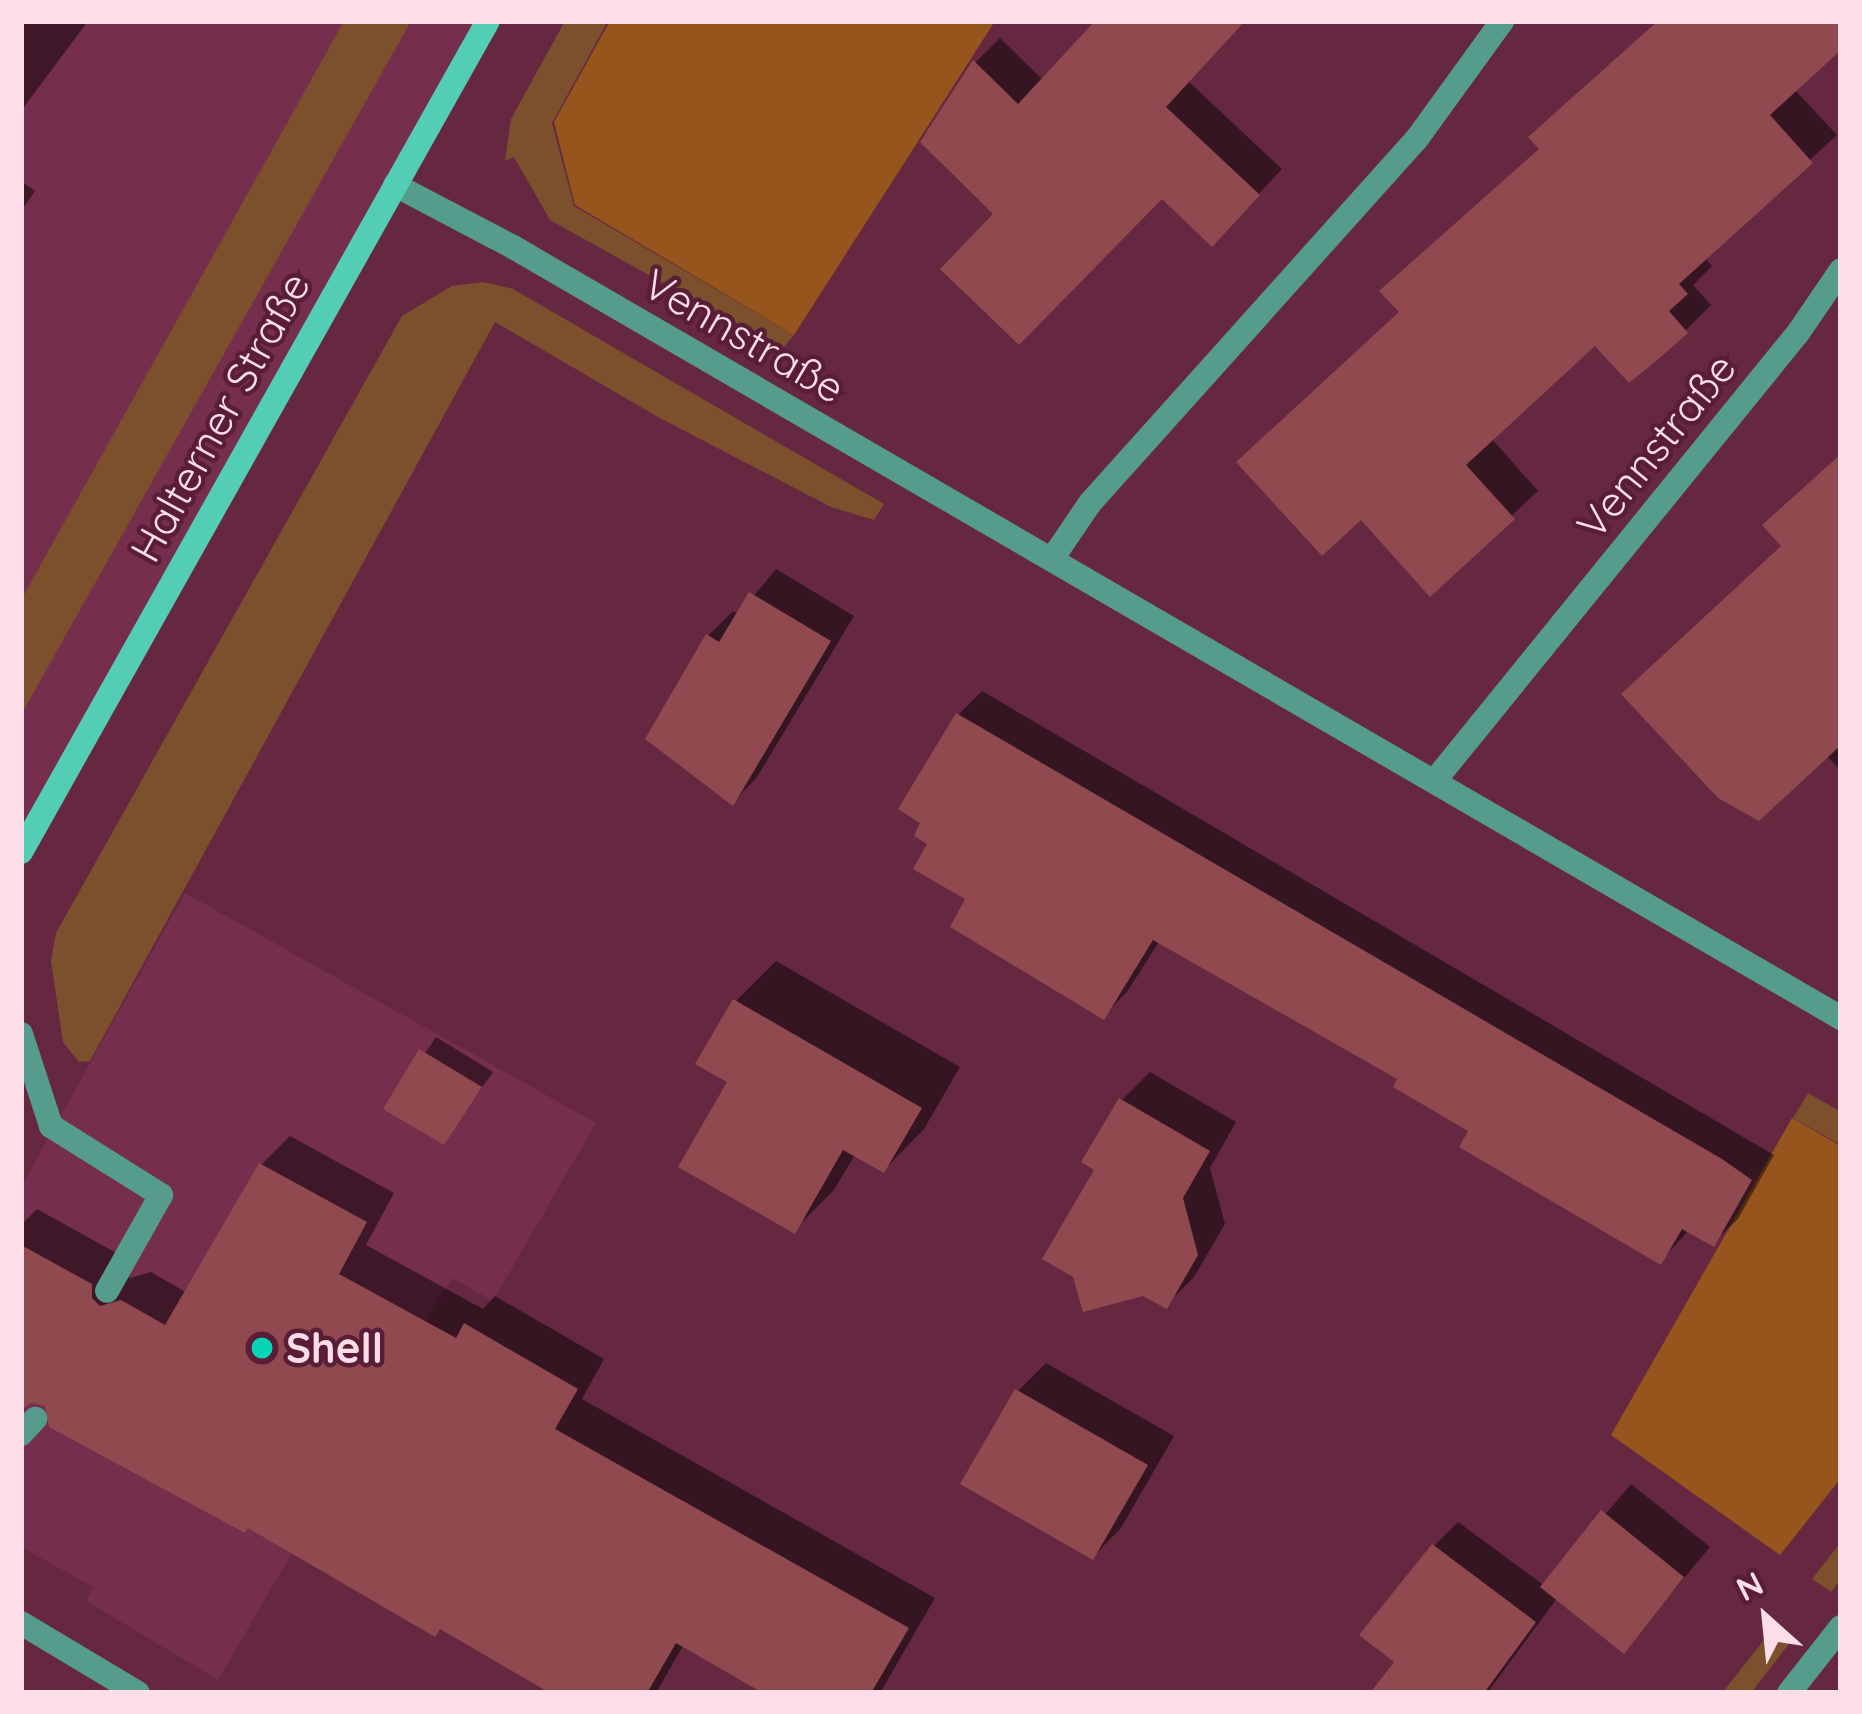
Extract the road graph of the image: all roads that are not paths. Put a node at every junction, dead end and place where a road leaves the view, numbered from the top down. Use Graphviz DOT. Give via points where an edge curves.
graph roads {
  1 [pos="488,21"];
  2 [pos="1502,21"];
  3 [pos="395,185"];
  4 [pos="1841,270"];
  5 [pos="1052,559"];
  6 [pos="1436,779"];
  7 [pos="21,851"];
  8 [pos="1841,1018"];
  9 [pos="21,1034"];
  10 [pos="107,1292"];
  11 [pos="21,1623"];
  12 [pos="1841,1627"];
  13 [pos="139,1693"];
  14 [pos="1789,1693"];
  1 -- 3 [label="main road, Halterner Straße"];
  2 -- 5 [label="street" via="1416,140 1090,503"];
  3 -- 5 [label="street, Vennstraße"];
  3 -- 7 [label="main road, Halterner Straße"];
  4 -- 6 [label="street, Vennstraße"];
  5 -- 6 [label="street, Vennstraße"];
  6 -- 8 [label="street, Vennstraße"];
  9 -- 10 [label="street" via="51,1126 161,1195"];
  11 -- 13 [label="street"];
  12 -- 14 [label="street"];
}
